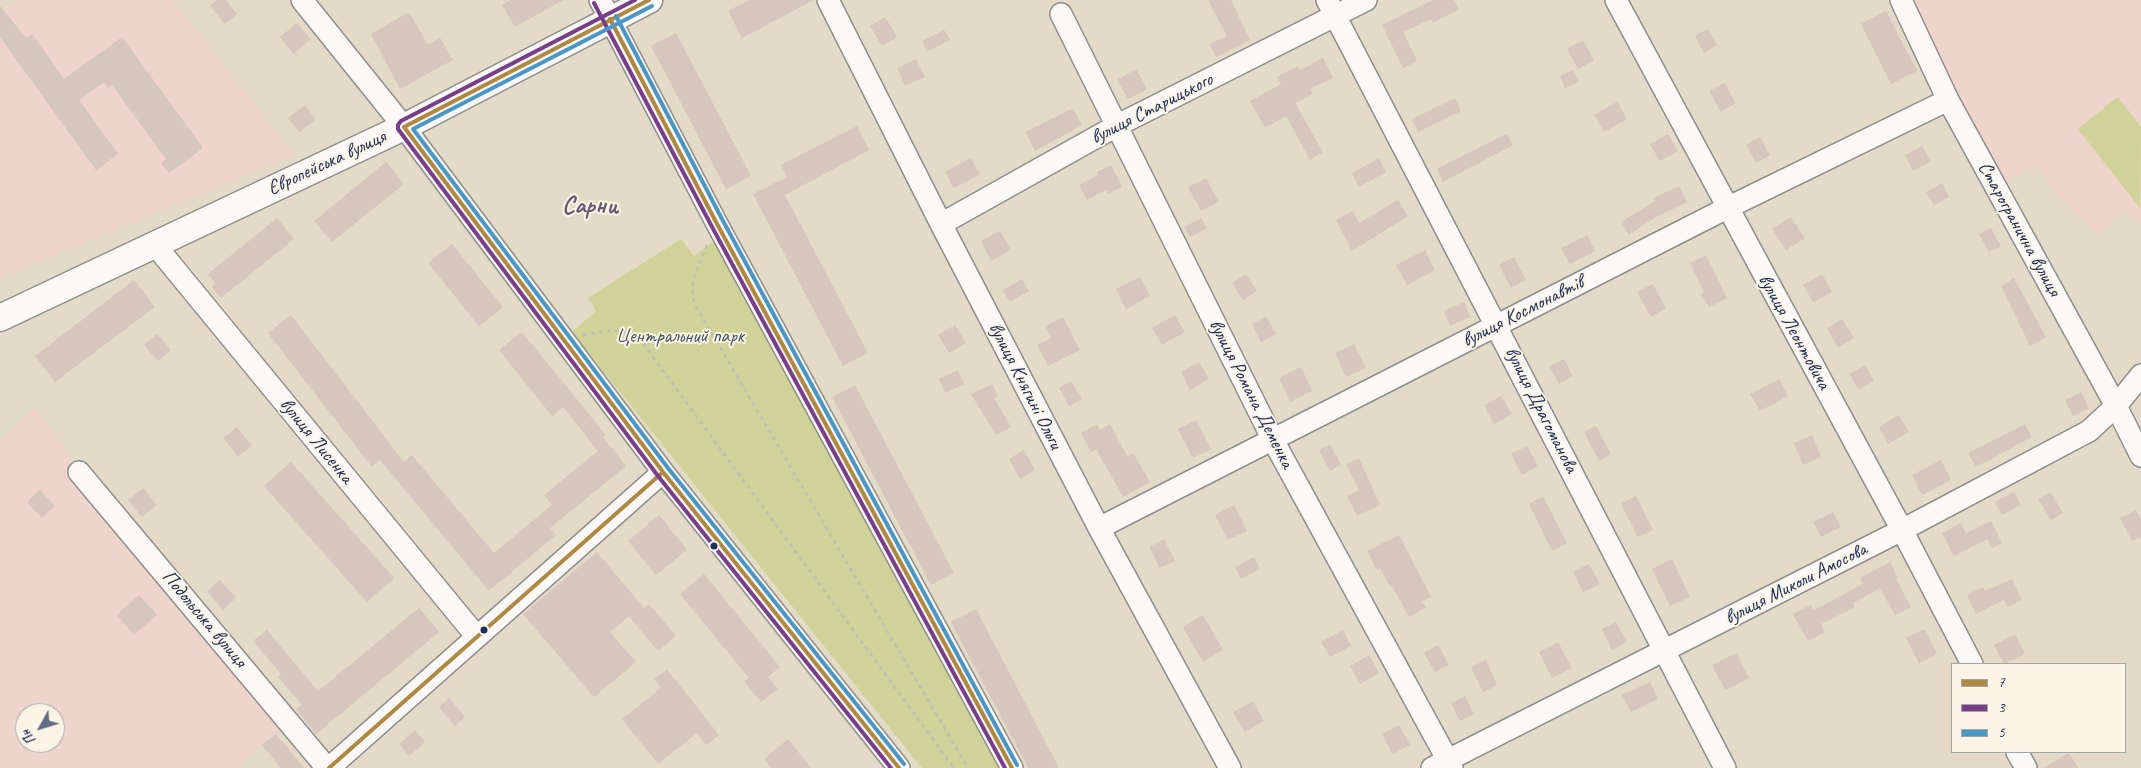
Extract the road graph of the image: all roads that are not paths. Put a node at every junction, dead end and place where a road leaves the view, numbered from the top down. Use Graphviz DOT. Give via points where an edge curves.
graph roads {
  1 [pos="302,0"];
  2 [pos="649,0"];
  3 [pos="828,0"];
  4 [pos="1366,0"];
  5 [pos="1616,0"];
  6 [pos="1901,0"];
  7 [pos="1330,8"];
  8 [pos="605,10"];
  9 [pos="1061,14"];
  10 [pos="1948,100"];
  11 [pos="1118,126"];
  12 [pos="404,127"];
  13 [pos="1727,208"];
  14 [pos="941,224"];
  15 [pos="155,244"];
  16 [pos="0,318"];
  17 [pos="1497,325"];
  18 [pos="2141,375"];
  19 [pos="2116,406"];
  20 [pos="1273,440"];
  21 [pos="2141,456"];
  22 [pos="79,472"];
  23 [pos="663,472"];
  24 [pos="1099,528"];
  25 [pos="1902,530"];
  26 [pos="477,637"];
  27 [pos="1664,650"];
  28 [pos="1971,663"];
  29 [pos="2018,753"];
  30 [pos="1444,765"];
  31 [pos="328,768"];
  32 [pos="899,768"];
  33 [pos="1012,768"];
  34 [pos="1230,768"];
  35 [pos="1726,768"];
  36 [pos="2026,768"];
  1 -- 12 [label="street"];
  2 -- 8 [label="main road, Європейська вулиця"];
  3 -- 14 [label="street, вулиця Княгині Ольги"];
  4 -- 7 [label="street, вулиця Старицького"];
  5 -- 13 [label="street, вулиця Леонтовича"];
  6 -- 10 [label="street, Старогранична вулиця"];
  7 -- 11 [label="street, вулиця Старицького"];
  7 -- 17 [label="street, вулиця Драгоманова"];
  8 -- 12 [label="main road, Європейська вулиця"];
  8 -- 33 [label="street"];
  9 -- 11 [label="street, вулиця Романа Деменка"];
  10 -- 13 [label="street, вулиця Космонавтів"];
  10 -- 19 [label="street, Старогранична вулиця"];
  11 -- 14 [label="street, вулиця Старицького"];
  11 -- 20 [label="street, вулиця Романа Деменка"];
  12 -- 15 [label="main road, Європейська вулиця"];
  12 -- 23 [label="street"];
  13 -- 17 [label="street, вулиця Космонавтів"];
  13 -- 25 [label="street, вулиця Леонтовича"];
  14 -- 24 [label="street, вулиця Княгині Ольги"];
  15 -- 16 [label="main road, Європейська вулиця"];
  15 -- 26 [label="street, вулиця Лисенка"];
  17 -- 20 [label="street, вулиця Космонавтів"];
  17 -- 27 [label="street, вулиця Драгоманова"];
  18 -- 19 [label="street, вулиця Миколи Амосова"];
  19 -- 21 [label="street, Старогранична вулиця"];
  19 -- 25 [label="street, вулиця Миколи Амосова" via="2090,432"];
  20 -- 24 [label="street, вулиця Космонавтів"];
  20 -- 30 [label="street, вулиця Романа Деменка"];
  22 -- 31 [label="street, Подольська вулиця"];
  23 -- 26 [label="street"];
  23 -- 32 [label="street"];
  24 -- 34 [label="street, вулиця Княгині Ольги"];
  25 -- 27 [label="street, вулиця Миколи Амосова"];
  25 -- 28 [label="street, вулиця Леонтовича"];
  26 -- 31 [label="street"];
  27 -- 30 [label="street, вулиця Миколи Амосова"];
  27 -- 35 [label="street, вулиця Драгоманова"];
  29 -- 36 [label="street"];
}
